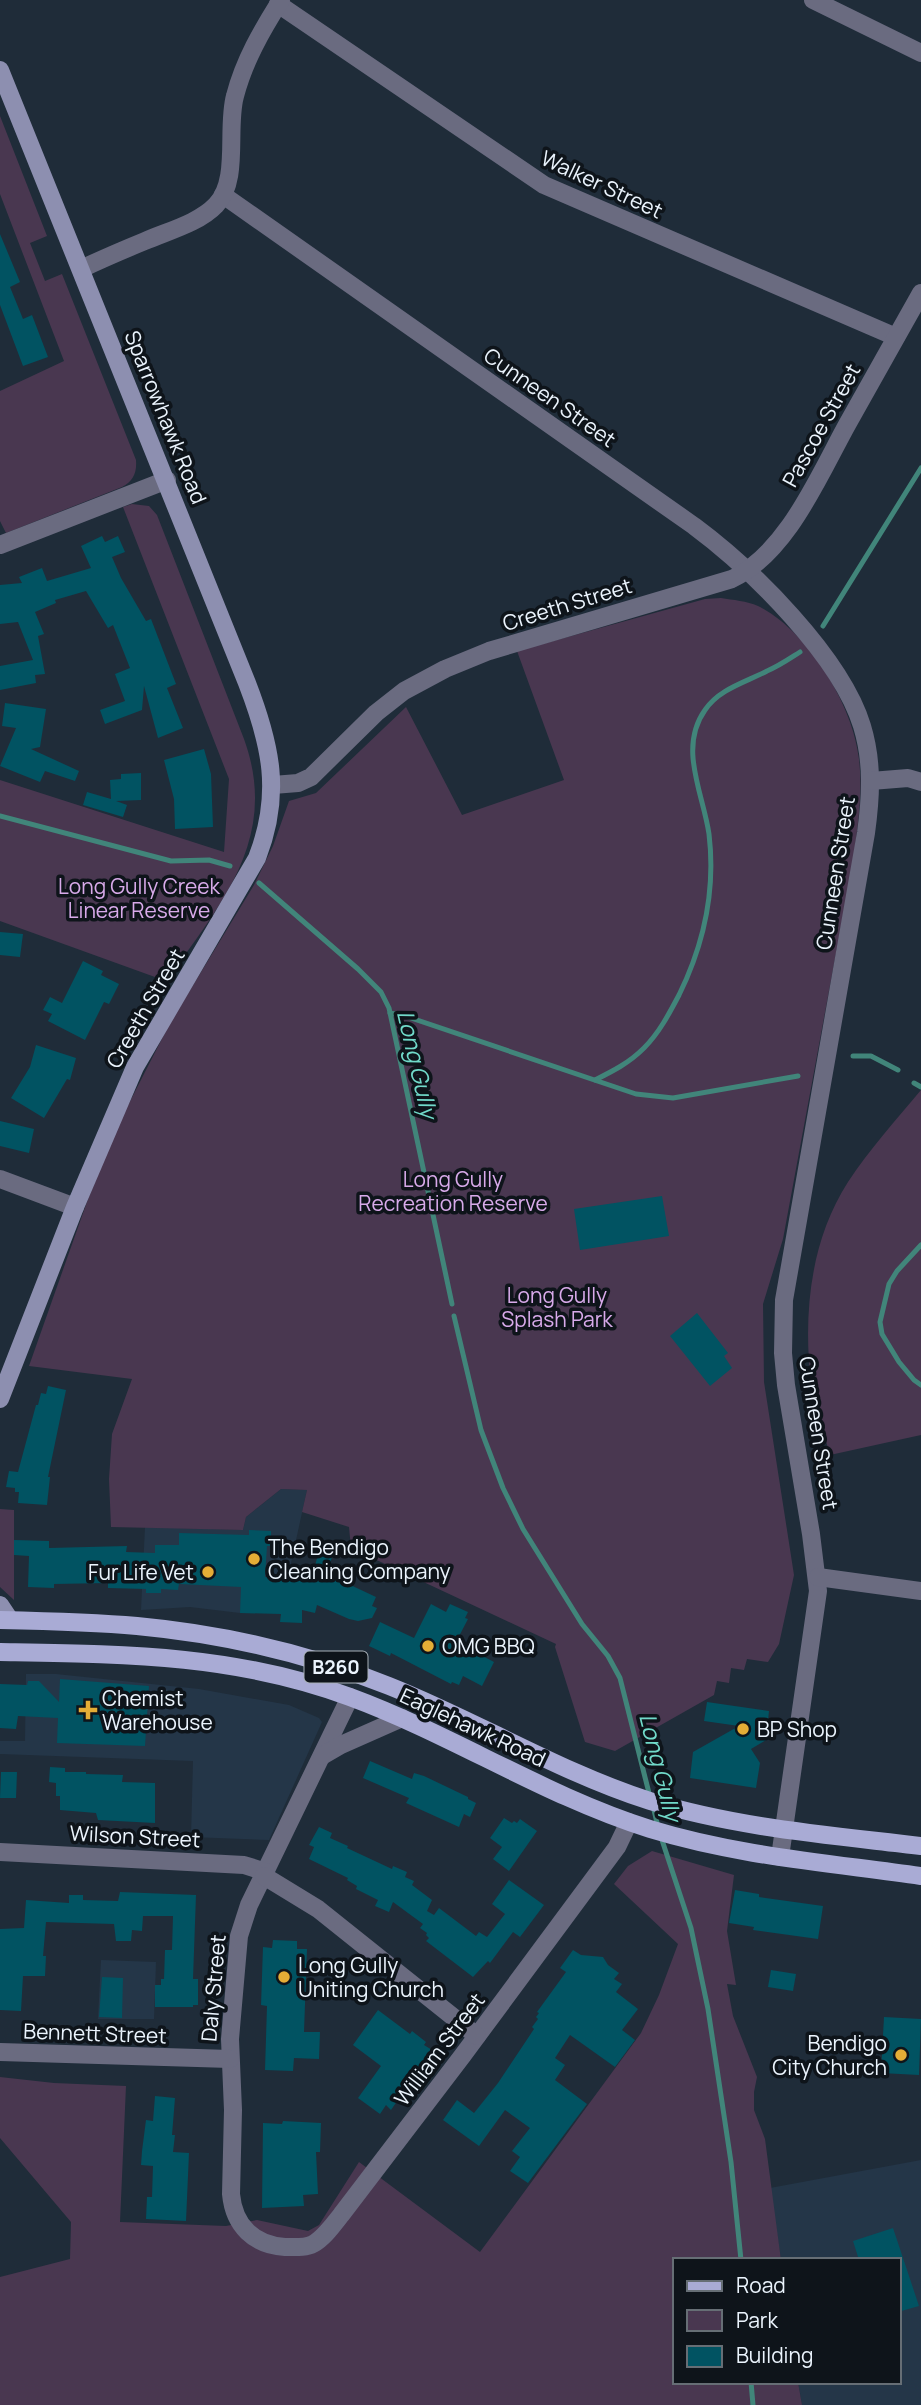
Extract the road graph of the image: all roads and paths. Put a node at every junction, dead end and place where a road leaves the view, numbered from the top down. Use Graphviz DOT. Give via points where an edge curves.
graph roads {
  1 [pos="813,0"];
  2 [pos="280,2"];
  3 [pos="921,53"];
  4 [pos="0,70"];
  5 [pos="223,195"];
  6 [pos="81,269"];
  7 [pos="921,293"];
  8 [pos="896,337"];
  9 [pos="167,480"];
  10 [pos="0,545"];
  11 [pos="749,570"];
  12 [pos="871,781"];
  13 [pos="921,782"];
  14 [pos="273,785"];
  15 [pos="0,1179"];
  16 [pos="75,1207"];
  17 [pos="0,1399"];
  18 [pos="818,1577"];
  19 [pos="921,1591"];
  20 [pos="0,1605"];
  21 [pos="5,1620"];
  22 [pos="0,1652"];
  23 [pos="350,1697"];
  24 [pos="402,1718"];
  25 [pos="322,1756"];
  26 [pos="629,1822"];
  27 [pos="785,1829"];
  28 [pos="921,1846"];
  29 [pos="0,1852"];
  30 [pos="780,1857"];
  31 [pos="265,1874"];
  32 [pos="921,1876"];
  33 [pos="477,2036"];
  34 [pos="0,2052"];
  35 [pos="230,2059"];
  36 [pos="251,2237"];
  1 -- 3 [label="street"];
  2 -- 5 [label="street" via="254,46 234,99 229,177"];
  2 -- 8 [label="street, Walker Street" via="544,185"];
  4 -- 6 [label="main road, Sparrowhawk Road"];
  5 -- 6 [label="street" via="195,219"];
  5 -- 11 [label="street, Cunneen Street" via="695,526"];
  6 -- 9 [label="main road, Sparrowhawk Road"];
  7 -- 8 [label="street, Pascoe Street"];
  8 -- 11 [label="street, Pascoe Street" via="802,505 771,549"];
  9 -- 10 [label="street"];
  9 -- 14 [label="main road, Sparrowhawk Road" via="259,714"];
  11 -- 12 [label="street, Cunneen Street" via="843,685 862,726"];
  11 -- 14 [label="street, Creeth Street" via="445,669 390,702 312,777"];
  12 -- 13 [label="street" via="908,778"];
  12 -- 18 [label="street, Cunneen Street" via="858,884 783,1313 786,1385"];
  14 -- 16 [label="main road, Creeth Street" via="257,858 135,1067"];
  15 -- 16 [label="street"];
  16 -- 17 [label="main road, Creeth Street"];
  18 -- 19 [label="street"];
  18 -- 27 [label="street, Cunneen Street"];
  20 -- 21 [label="main road"];
  21 -- 27 [label="main road, Eaglehawk Road / B260" via="194,1633 323,1663 400,1690 639,1797 710,1817"];
  22 -- 23 [label="main road, Eaglehawk Road / B260" via="196,1660 272,1674"];
  23 -- 24 [label="main road, Eaglehawk Road / B260"];
  23 -- 25 [label="street, Daly Street"];
  24 -- 25 [label="street"];
  24 -- 26 [label="main road, Eaglehawk Road / B260"];
  25 -- 31 [label="street, Daly Street"];
  26 -- 30 [label="main road, Eaglehawk Road / B260" via="724,1848"];
  26 -- 33 [label="street, William Street" via="617,1847"];
  27 -- 28 [label="main road, Eaglehawk Road / B260"];
  27 -- 30 [label="street, Cunneen Street"];
  29 -- 31 [label="street, Wilson Street" via="244,1865"];
  30 -- 32 [label="main road, Eaglehawk Road / B260"];
  31 -- 33 [label="street, Wilson Street" via="318,1909"];
  31 -- 35 [label="street, Daly Street" via="239,1936"];
  33 -- 36 [label="street, William Street" via="361,2191 313,2244 282,2247"];
  34 -- 35 [label="street, Bennett Street"];
  35 -- 36 [label="street, Daly Street" via="232,2205"];
}
